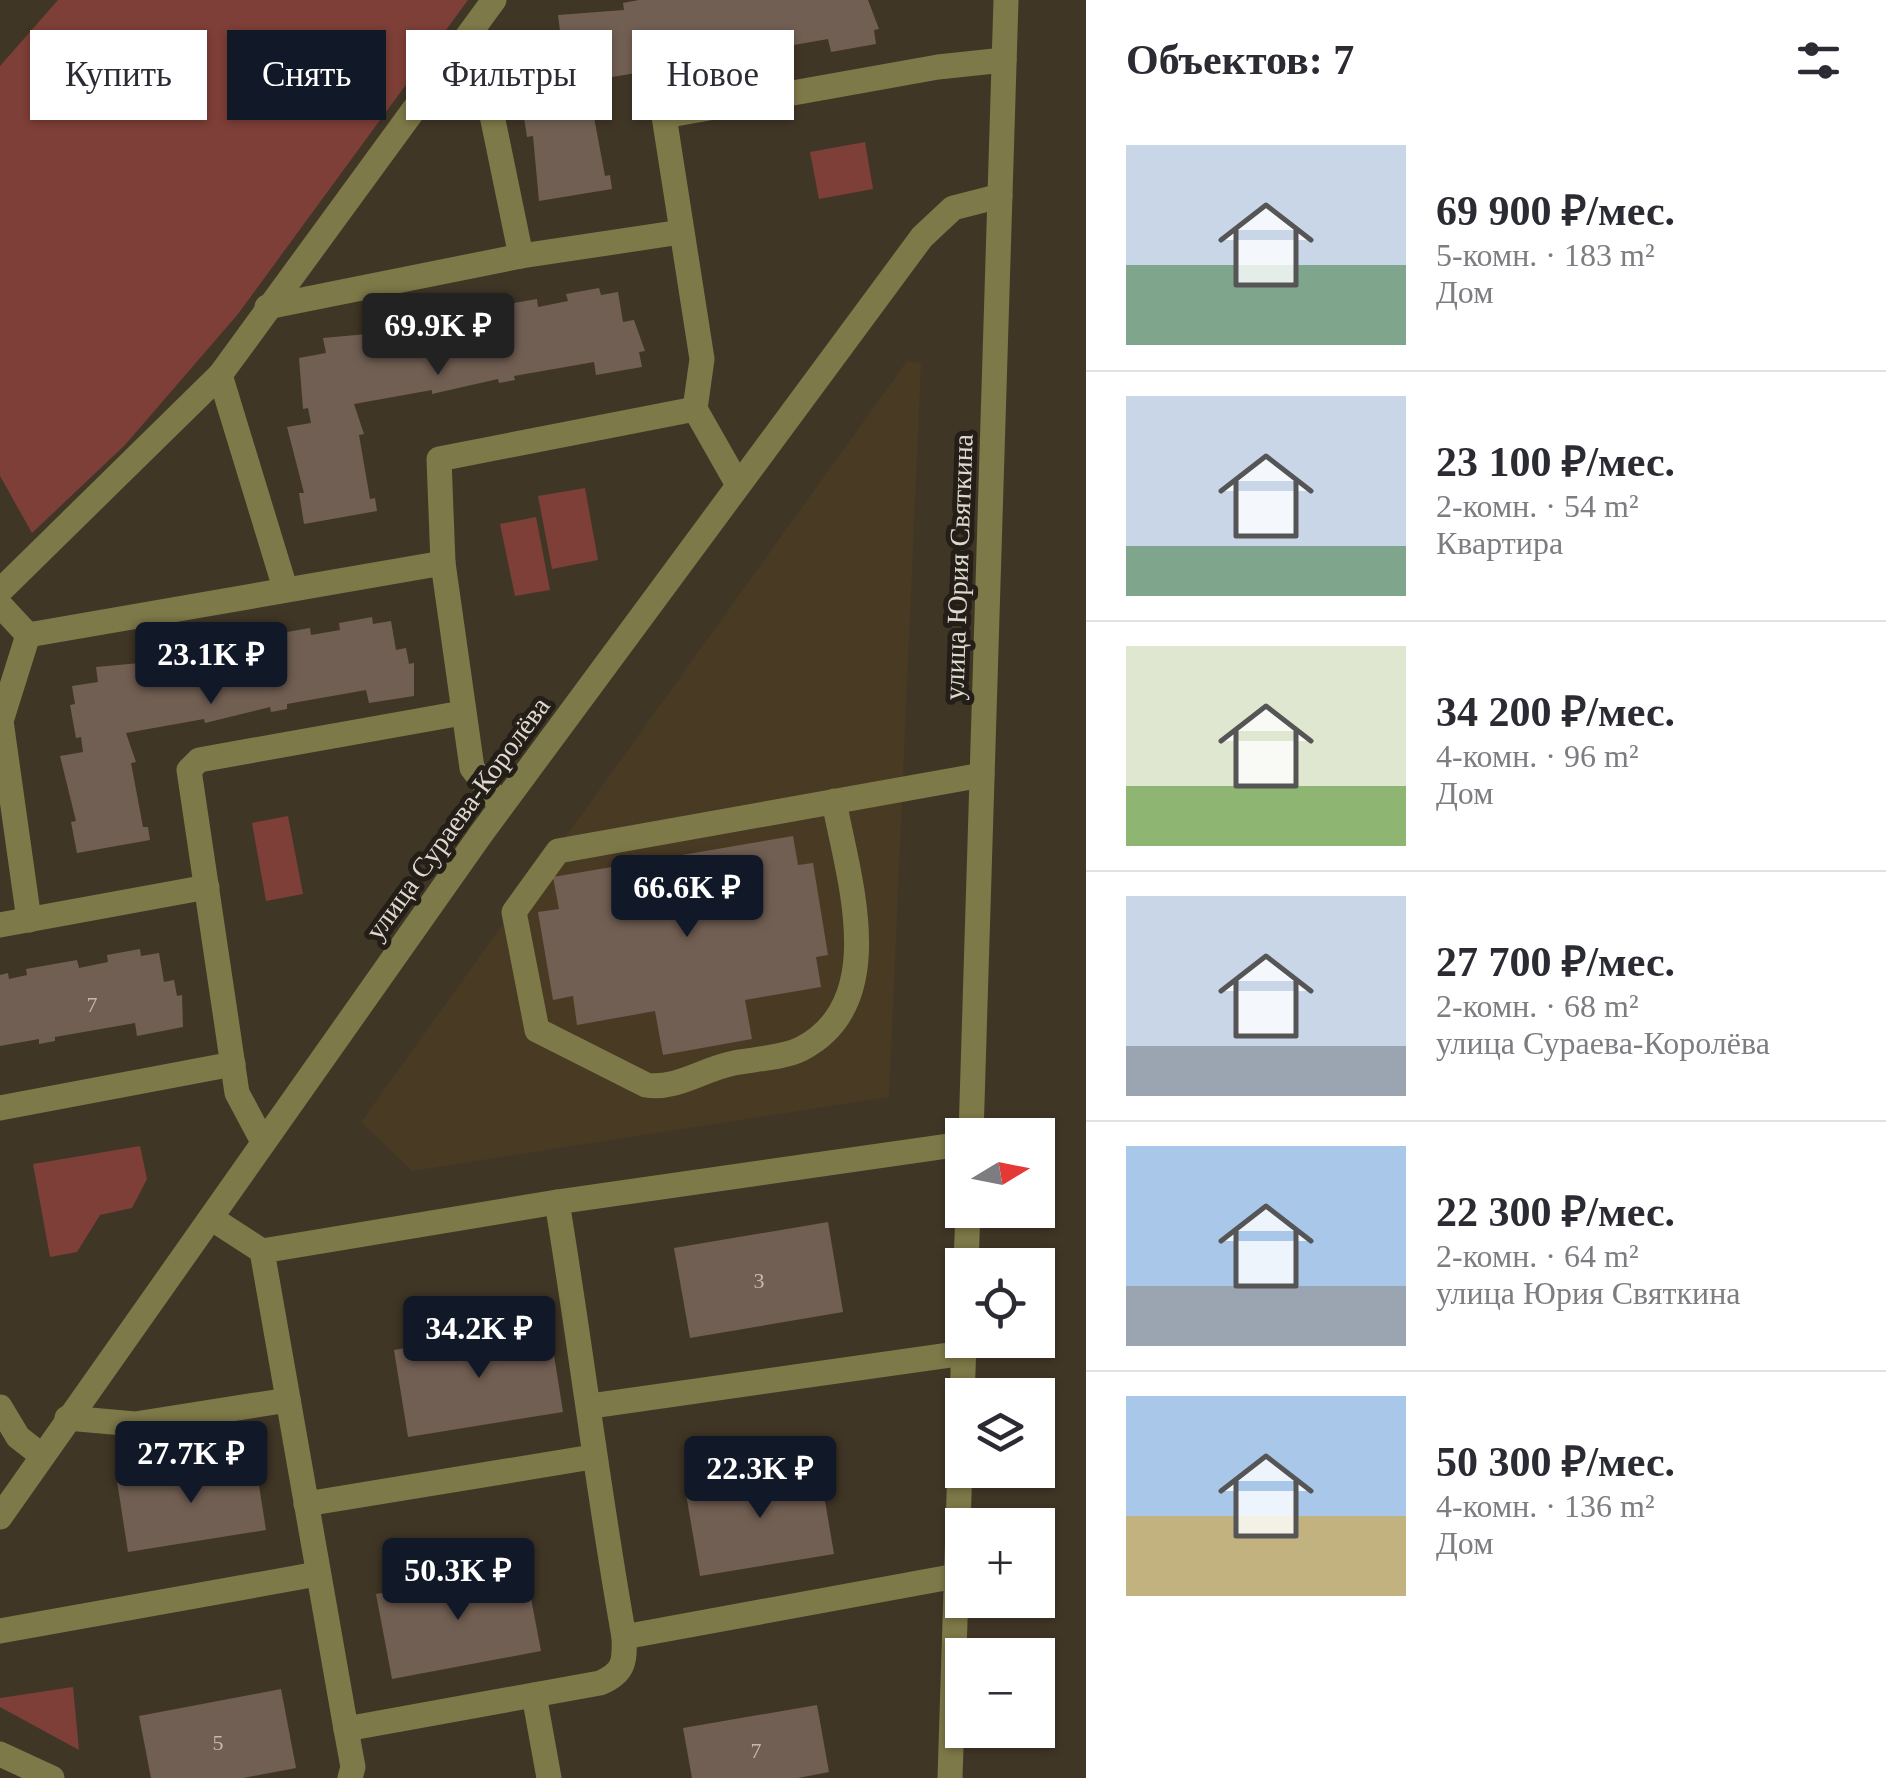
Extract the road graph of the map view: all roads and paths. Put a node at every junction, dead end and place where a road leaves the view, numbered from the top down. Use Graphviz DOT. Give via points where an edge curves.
graph roads {
  1 [pos="494,0"];
  2 [pos="1006,0"];
  3 [pos="474,28"];
  4 [pos="1004,60"];
  5 [pos="1000,196"];
  6 [pos="681,232"];
  7 [pos="520,256"];
  8 [pos="267,307"];
  9 [pos="220,375"];
  10 [pos="695,409"];
  11 [pos="737,483"];
  12 [pos="443,563"];
  13 [pos="286,588"];
  14 [pos="0,591"];
  15 [pos="0,605"];
  16 [pos="28,635"];
  17 [pos="462,712"];
  18 [pos="982,775"];
  19 [pos="834,801"];
  20 [pos="502,806"];
  21 [pos="207,888"];
  22 [pos="29,920"];
  23 [pos="0,925"];
  24 [pos="233,1064"];
  25 [pos="0,1108"];
  26 [pos="972,1118"];
  27 [pos="262,1140"];
  28 [pos="945,1146"];
  29 [pos="557,1202"];
  30 [pos="211,1218"];
  31 [pos="262,1251"];
  32 [pos="945,1350"];
  33 [pos="964,1358"];
  34 [pos="288,1400"];
  35 [pos="591,1406"];
  36 [pos="0,1407"];
  37 [pos="68,1418"];
  38 [pos="40,1455"];
  39 [pos="592,1457"];
  40 [pos="306,1504"];
  41 [pos="958,1508"];
  42 [pos="0,1517"];
  43 [pos="318,1574"];
  44 [pos="945,1578"];
  45 [pos="955,1618"];
  46 [pos="0,1631"];
  47 [pos="624,1638"];
  48 [pos="534,1695"];
  49 [pos="346,1729"];
  50 [pos="0,1754"];
  51 [pos="52,1778"];
  52 [pos="350,1778"];
  53 [pos="549,1778"];
  54 [pos="950,1778"];
  1 -- 3 [label="street"];
  2 -- 4 [label="street, улица Юрия Святкина"];
  3 -- 7 [label="street"];
  3 -- 8 [label="street"];
  4 -- 5 [label="street, улица Юрия Святкина"];
  4 -- 6 [label="street" via="664,116"];
  5 -- 11 [label="street, улица Сураева-Королёва" via="953,208 922,238"];
  5 -- 18 [label="street, улица Юрия Святкина"];
  6 -- 7 [label="street"];
  6 -- 10 [label="street" via="702,359"];
  7 -- 8 [label="street"];
  8 -- 9 [label="street"];
  9 -- 13 [label="street"];
  9 -- 14 [label="street"];
  10 -- 11 [label="street"];
  10 -- 12 [label="street" via="438,459"];
  11 -- 20 [label="street, улица Сураева-Королёва"];
  12 -- 13 [label="street"];
  12 -- 17 [label="street"];
  13 -- 16 [label="street"];
  15 -- 16 [label="street"];
  16 -- 22 [label="street" via="1,721"];
  17 -- 20 [label="street" via="472,768"];
  17 -- 21 [label="street" via="200,760 189,770"];
  18 -- 19 [label="street"];
  18 -- 26 [label="street, улица Юрия Святкина"];
  19 -- 19 [label="street" via="558,851 514,912 537,1030 646,1085 666,1088 706,1068 798,1051 830,1030 850,989 859,937"];
  20 -- 27 [label="street, улица Сураева-Королёва"];
  21 -- 22 [label="street"];
  21 -- 24 [label="street"];
  22 -- 23 [label="street"];
  24 -- 25 [label="street"];
  24 -- 27 [label="street" via="237,1093"];
  27 -- 30 [label="street, улица Сураева-Королёва"];
  28 -- 29 [label="street"];
  29 -- 31 [label="street"];
  29 -- 35 [label="street"];
  30 -- 31 [label="street"];
  30 -- 37 [label="street, улица Сураева-Королёва"];
  31 -- 34 [label="street"];
  32 -- 35 [label="street"];
  33 -- 41 [label="street"];
  34 -- 37 [label="street" via="135,1424"];
  34 -- 40 [label="street"];
  35 -- 39 [label="street"];
  36 -- 38 [label="street" via="18,1437"];
  37 -- 38 [label="street, улица Сураева-Королёва"];
  38 -- 42 [label="street, улица Сураева-Королёва"];
  39 -- 40 [label="street"];
  39 -- 47 [label="street"];
  40 -- 43 [label="street"];
  43 -- 46 [label="street"];
  43 -- 49 [label="street"];
  44 -- 47 [label="street"];
  45 -- 54 [label="street"];
  47 -- 48 [label="street" via="618,1676"];
  48 -- 49 [label="street"];
  48 -- 53 [label="street"];
  49 -- 52 [label="street"];
  50 -- 51 [label="street"];
}
